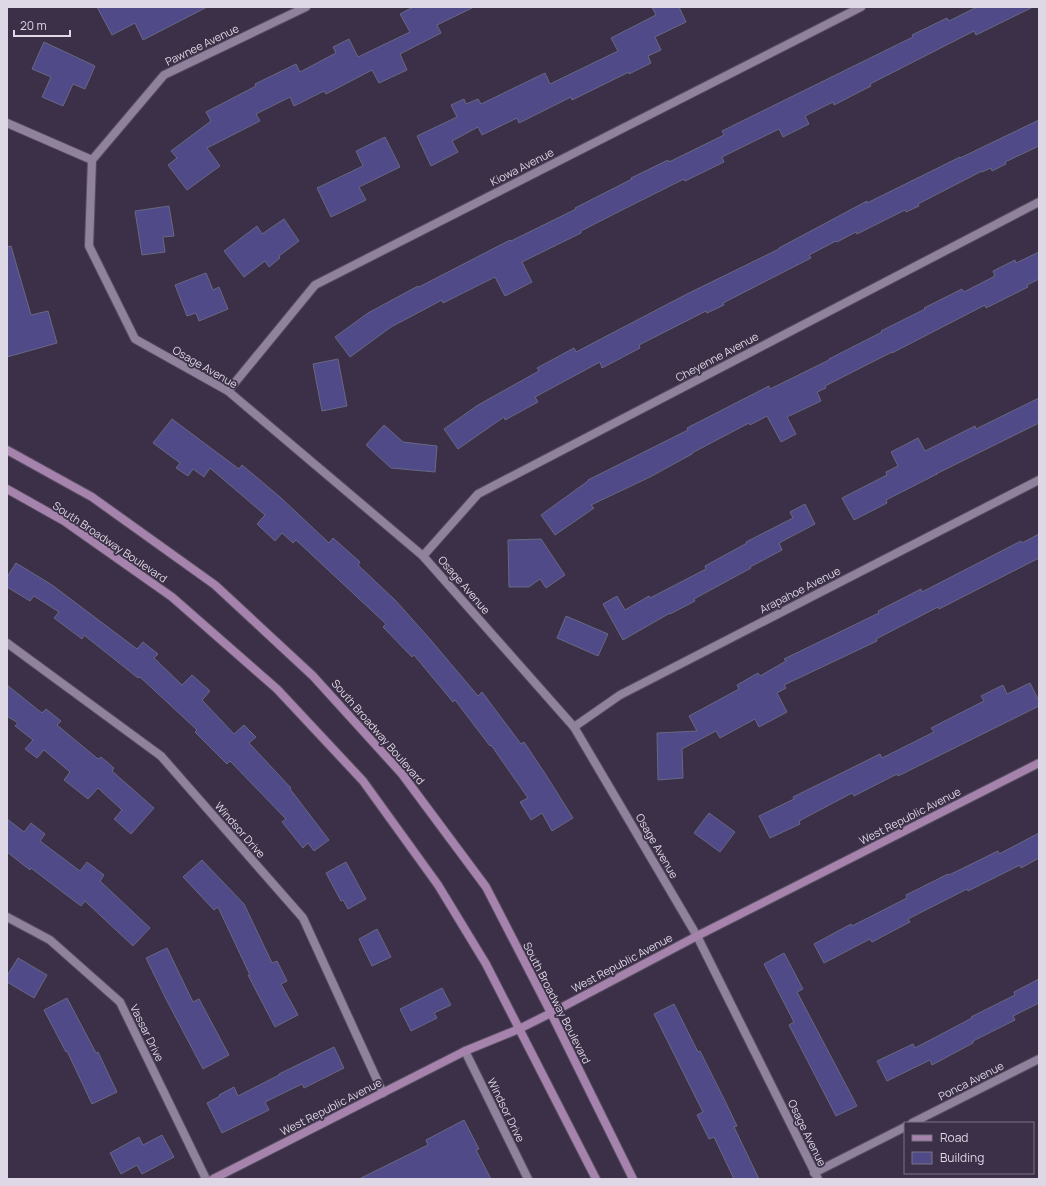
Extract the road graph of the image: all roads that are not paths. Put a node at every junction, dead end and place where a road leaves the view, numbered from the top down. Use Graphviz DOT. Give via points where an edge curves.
graph roads {
  1 [pos="306,7"];
  2 [pos="861,7"];
  3 [pos="7,123"];
  4 [pos="92,160"];
  5 [pos="1039,202"];
  6 [pos="228,391"];
  7 [pos="7,450"];
  8 [pos="1039,480"];
  9 [pos="7,489"];
  10 [pos="423,556"];
  11 [pos="7,642"];
  12 [pos="574,727"];
  13 [pos="1039,763"];
  14 [pos="7,917"];
  15 [pos="697,936"];
  16 [pos="551,1013"];
  17 [pos="519,1029"];
  18 [pos="465,1051"];
  19 [pos="1038,1062"];
  20 [pos="383,1093"];
  21 [pos="914,1122"];
  22 [pos="904,1128"];
  23 [pos="816,1176"];
  24 [pos="206,1179"];
  25 [pos="212,1179"];
  26 [pos="528,1179"];
  27 [pos="596,1179"];
  28 [pos="633,1179"];
  1 -- 4 [label="street, Pawnee Avenue" via="164,75"];
  2 -- 6 [label="street, Kiowa Avenue" via="315,285"];
  3 -- 4 [label="street"];
  4 -- 6 [label="street, Osage Avenue" via="89,246 135,339"];
  5 -- 10 [label="street, Cheyenne Avenue" via="478,494"];
  6 -- 10 [label="street, Osage Avenue"];
  7 -- 16 [label="main road, South Broadway Boulevard" via="92,497 214,585 314,676 402,774 486,887"];
  8 -- 12 [label="street, Arapahoe Avenue" via="620,695"];
  9 -- 17 [label="main road, South Broadway Boulevard" via="64,521 172,597 276,689 363,781 438,885 486,964"];
  10 -- 12 [label="street, Osage Avenue"];
  11 -- 20 [label="street, Windsor Drive" via="161,756 303,918"];
  12 -- 15 [label="street, Osage Avenue"];
  13 -- 15 [label="main road, West Republic Avenue"];
  14 -- 24 [label="street, Vassar Drive" via="50,940 120,1002"];
  15 -- 16 [label="main road, West Republic Avenue"];
  15 -- 23 [label="street, Osage Avenue"];
  16 -- 17 [label="main road, West Republic Avenue"];
  16 -- 28 [label="main road, South Broadway Boulevard"];
  17 -- 18 [label="main road, West Republic Avenue"];
  17 -- 27 [label="main road, South Broadway Boulevard"];
  18 -- 20 [label="main road, West Republic Avenue"];
  18 -- 26 [label="street, Windsor Drive"];
  19 -- 21 [label="street, Ponca Avenue"];
  20 -- 25 [label="main road, West Republic Avenue"];
  22 -- 23 [label="street"];
}
